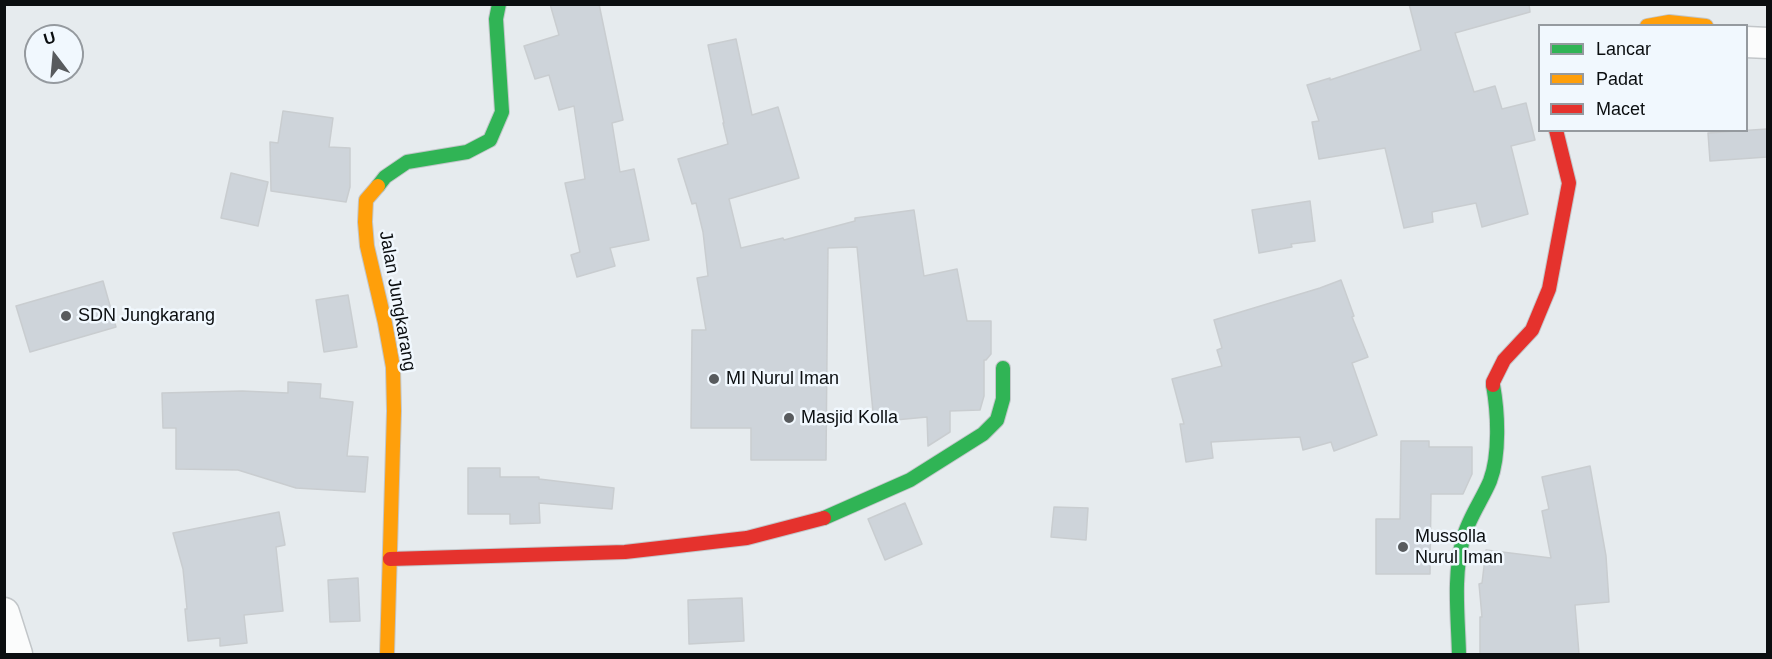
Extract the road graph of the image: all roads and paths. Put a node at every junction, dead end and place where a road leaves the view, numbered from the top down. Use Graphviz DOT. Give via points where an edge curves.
graph roads {
  1 [pos="499,4"];
  2 [pos="1658,24"];
  3 [pos="1688,24"];
  4 [pos="1748,42"];
  5 [pos="1767,43"];
  6 [pos="1556,132"];
  7 [pos="1003,368"];
  8 [pos="390,559"];
  9 [pos="4,613"];
  10 [pos="17,654"];
  11 [pos="387,654"];
  12 [pos="1459,654"];
  1 -- 8 [label="street, Jalan Jungkarang" via="496,19 502,112 490,140 467,152 407,162 385,177 366,200 367,246 393,367"];
  2 -- 3 [label="street"];
  4 -- 5 [label="street"];
  6 -- 12 [label="street" via="1569,183 1549,289 1532,330 1504,360 1493,382 1496,451 1491,478 1463,537 1458,572"];
  7 -- 8 [label="street" via="1003,399 997,420 983,434 910,480 830,516 747,538 625,552"];
  8 -- 11 [label="street, Jalan Jungkarang"];
  9 -- 10 [label="street"];
}
